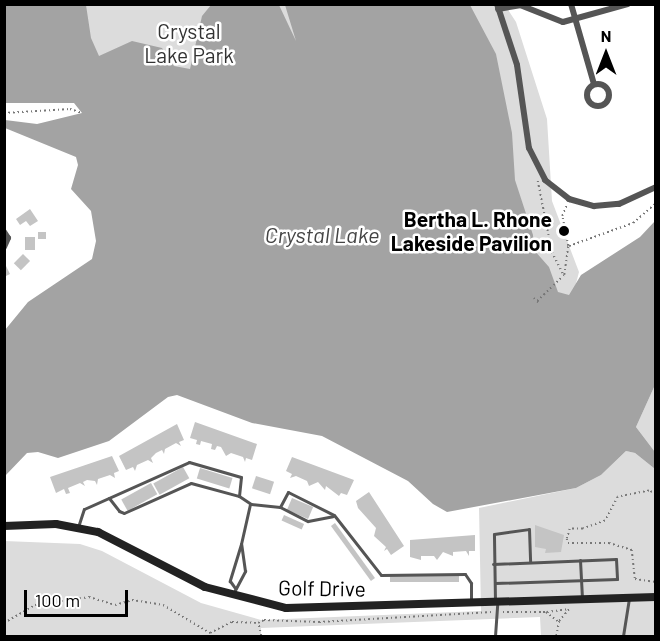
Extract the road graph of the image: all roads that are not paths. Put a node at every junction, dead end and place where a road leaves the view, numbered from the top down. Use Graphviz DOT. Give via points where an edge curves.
graph roads {
  1 [pos="571,4"];
  2 [pos="628,4"];
  3 [pos="497,7"];
  4 [pos="576,20"];
  5 [pos="594,84"];
  6 [pos="656,187"];
  7 [pos="4,232"];
  8 [pos="4,247"];
  9 [pos="239,496"];
  10 [pos="109,498"];
  11 [pos="251,504"];
  12 [pos="280,507"];
  13 [pos="334,515"];
  14 [pos="4,526"];
  15 [pos="78,527"];
  16 [pos="241,544"];
  17 [pos="580,560"];
  18 [pos="530,562"];
  19 [pos="493,564"];
  20 [pos="581,580"];
  21 [pos="495,583"];
  22 [pos="233,592"];
  23 [pos="656,597"];
  24 [pos="629,598"];
  25 [pos="579,600"];
  26 [pos="496,603"];
  27 [pos="471,604"];
  28 [pos="495,636"];
  29 [pos="623,636"];
  1 -- 4 [label="street"];
  2 -- 4 [label="street"];
  3 -- 4 [label="street" via="518,5 556,21"];
  3 -- 6 [label="street" via="515,59 529,148 549,185 569,199 607,206"];
  4 -- 5 [label="street"];
  7 -- 8 [label="street" via="8,238"];
  9 -- 10 [label="lane" via="191,483 124,513"];
  9 -- 10 [label="lane" via="241,477 189,462"];
  9 -- 11 [label="lane"];
  10 -- 15 [label="lane" via="84,508"];
  11 -- 12 [label="lane"];
  11 -- 16 [label="lane"];
  12 -- 13 [label="lane" via="308,521"];
  12 -- 13 [label="lane" via="288,492"];
  13 -- 27 [label="lane" via="381,575 465,573 471,583"];
  14 -- 15 [label="street, Golf Drive"];
  15 -- 22 [label="street, Golf Drive" via="117,540 184,578"];
  16 -- 22 [label="lane" via="230,581"];
  16 -- 22 [label="lane" via="245,572 241,585"];
  17 -- 18 [label="lane"];
  17 -- 20 [label="lane"];
  17 -- 20 [label="lane" via="616,559 617,579"];
  18 -- 19 [label="lane"];
  18 -- 19 [label="lane" via="531,531 511,529 494,534"];
  19 -- 21 [label="lane"];
  20 -- 21 [label="lane"];
  20 -- 25 [label="lane"];
  21 -- 26 [label="lane"];
  22 -- 27 [label="street, Golf Drive" via="309,610"];
  23 -- 24 [label="street, Golf Drive"];
  24 -- 25 [label="street, Golf Drive"];
  24 -- 29 [label="lane"];
  25 -- 26 [label="street, Golf Drive"];
  26 -- 27 [label="street, Golf Drive"];
  26 -- 28 [label="lane"];
}
